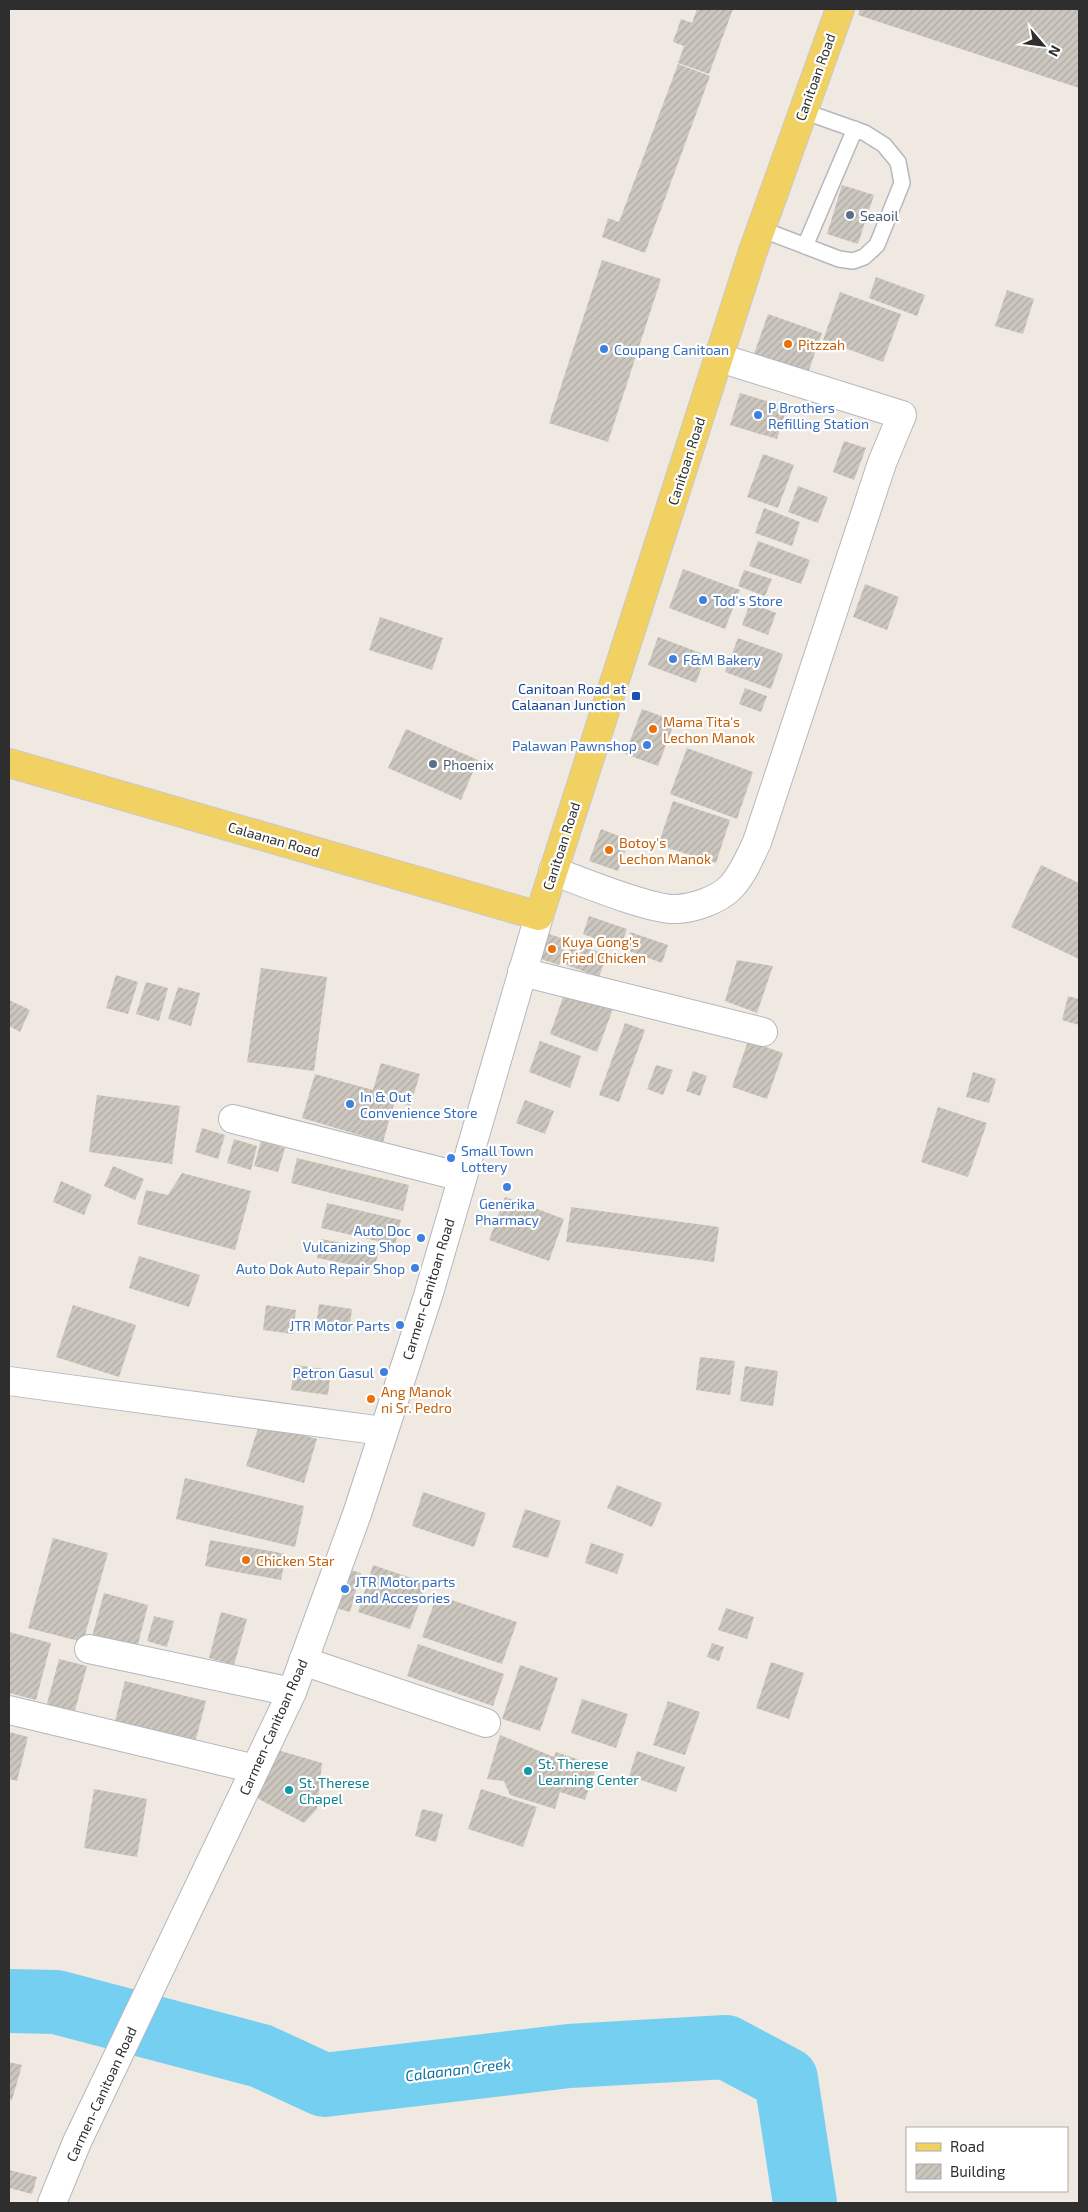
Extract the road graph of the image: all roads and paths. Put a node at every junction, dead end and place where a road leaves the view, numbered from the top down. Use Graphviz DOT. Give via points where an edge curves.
graph roads {
  1 [pos="840,9"];
  2 [pos="803,110"];
  3 [pos="855,129"];
  4 [pos="761,229"];
  5 [pos="805,246"];
  6 [pos="720,358"];
  7 [pos="9,763"];
  8 [pos="553,871"];
  9 [pos="539,916"];
  10 [pos="522,972"];
  11 [pos="763,1032"];
  12 [pos="233,1119"];
  13 [pos="462,1177"];
  14 [pos="9,1382"];
  15 [pos="384,1431"];
  16 [pos="90,1649"];
  17 [pos="304,1660"];
  18 [pos="292,1692"];
  19 [pos="9,1710"];
  20 [pos="486,1723"];
  21 [pos="255,1769"];
  22 [pos="52,2203"];
  1 -- 2 [label="main road, Canitoan Road"];
  2 -- 3 [label="lane"];
  2 -- 4 [label="main road, Canitoan Road"];
  3 -- 5 [label="lane"];
  3 -- 5 [label="lane" via="884,145 898,162 902,183 877,245 864,257 853,261"];
  4 -- 5 [label="lane"];
  4 -- 6 [label="main road, Canitoan Road"];
  6 -- 8 [label="main road, Canitoan Road"];
  6 -- 8 [label="street" via="902,415 882,463 757,842 730,889 708,902 676,910"];
  7 -- 9 [label="main road, Calaanan Road"];
  8 -- 9 [label="main road, Canitoan Road"];
  9 -- 10 [label="street, Carmen-Canitoan Road"];
  10 -- 11 [label="street"];
  10 -- 13 [label="street, Carmen-Canitoan Road"];
  12 -- 13 [label="street"];
  13 -- 15 [label="street, Carmen-Canitoan Road"];
  14 -- 15 [label="street"];
  15 -- 17 [label="street, Carmen-Canitoan Road"];
  16 -- 18 [label="street"];
  17 -- 18 [label="street, Carmen-Canitoan Road"];
  17 -- 20 [label="street"];
  18 -- 21 [label="street, Carmen-Canitoan Road"];
  19 -- 21 [label="street"];
  21 -- 22 [label="street, Carmen-Canitoan Road" via="77,2142"];
}
